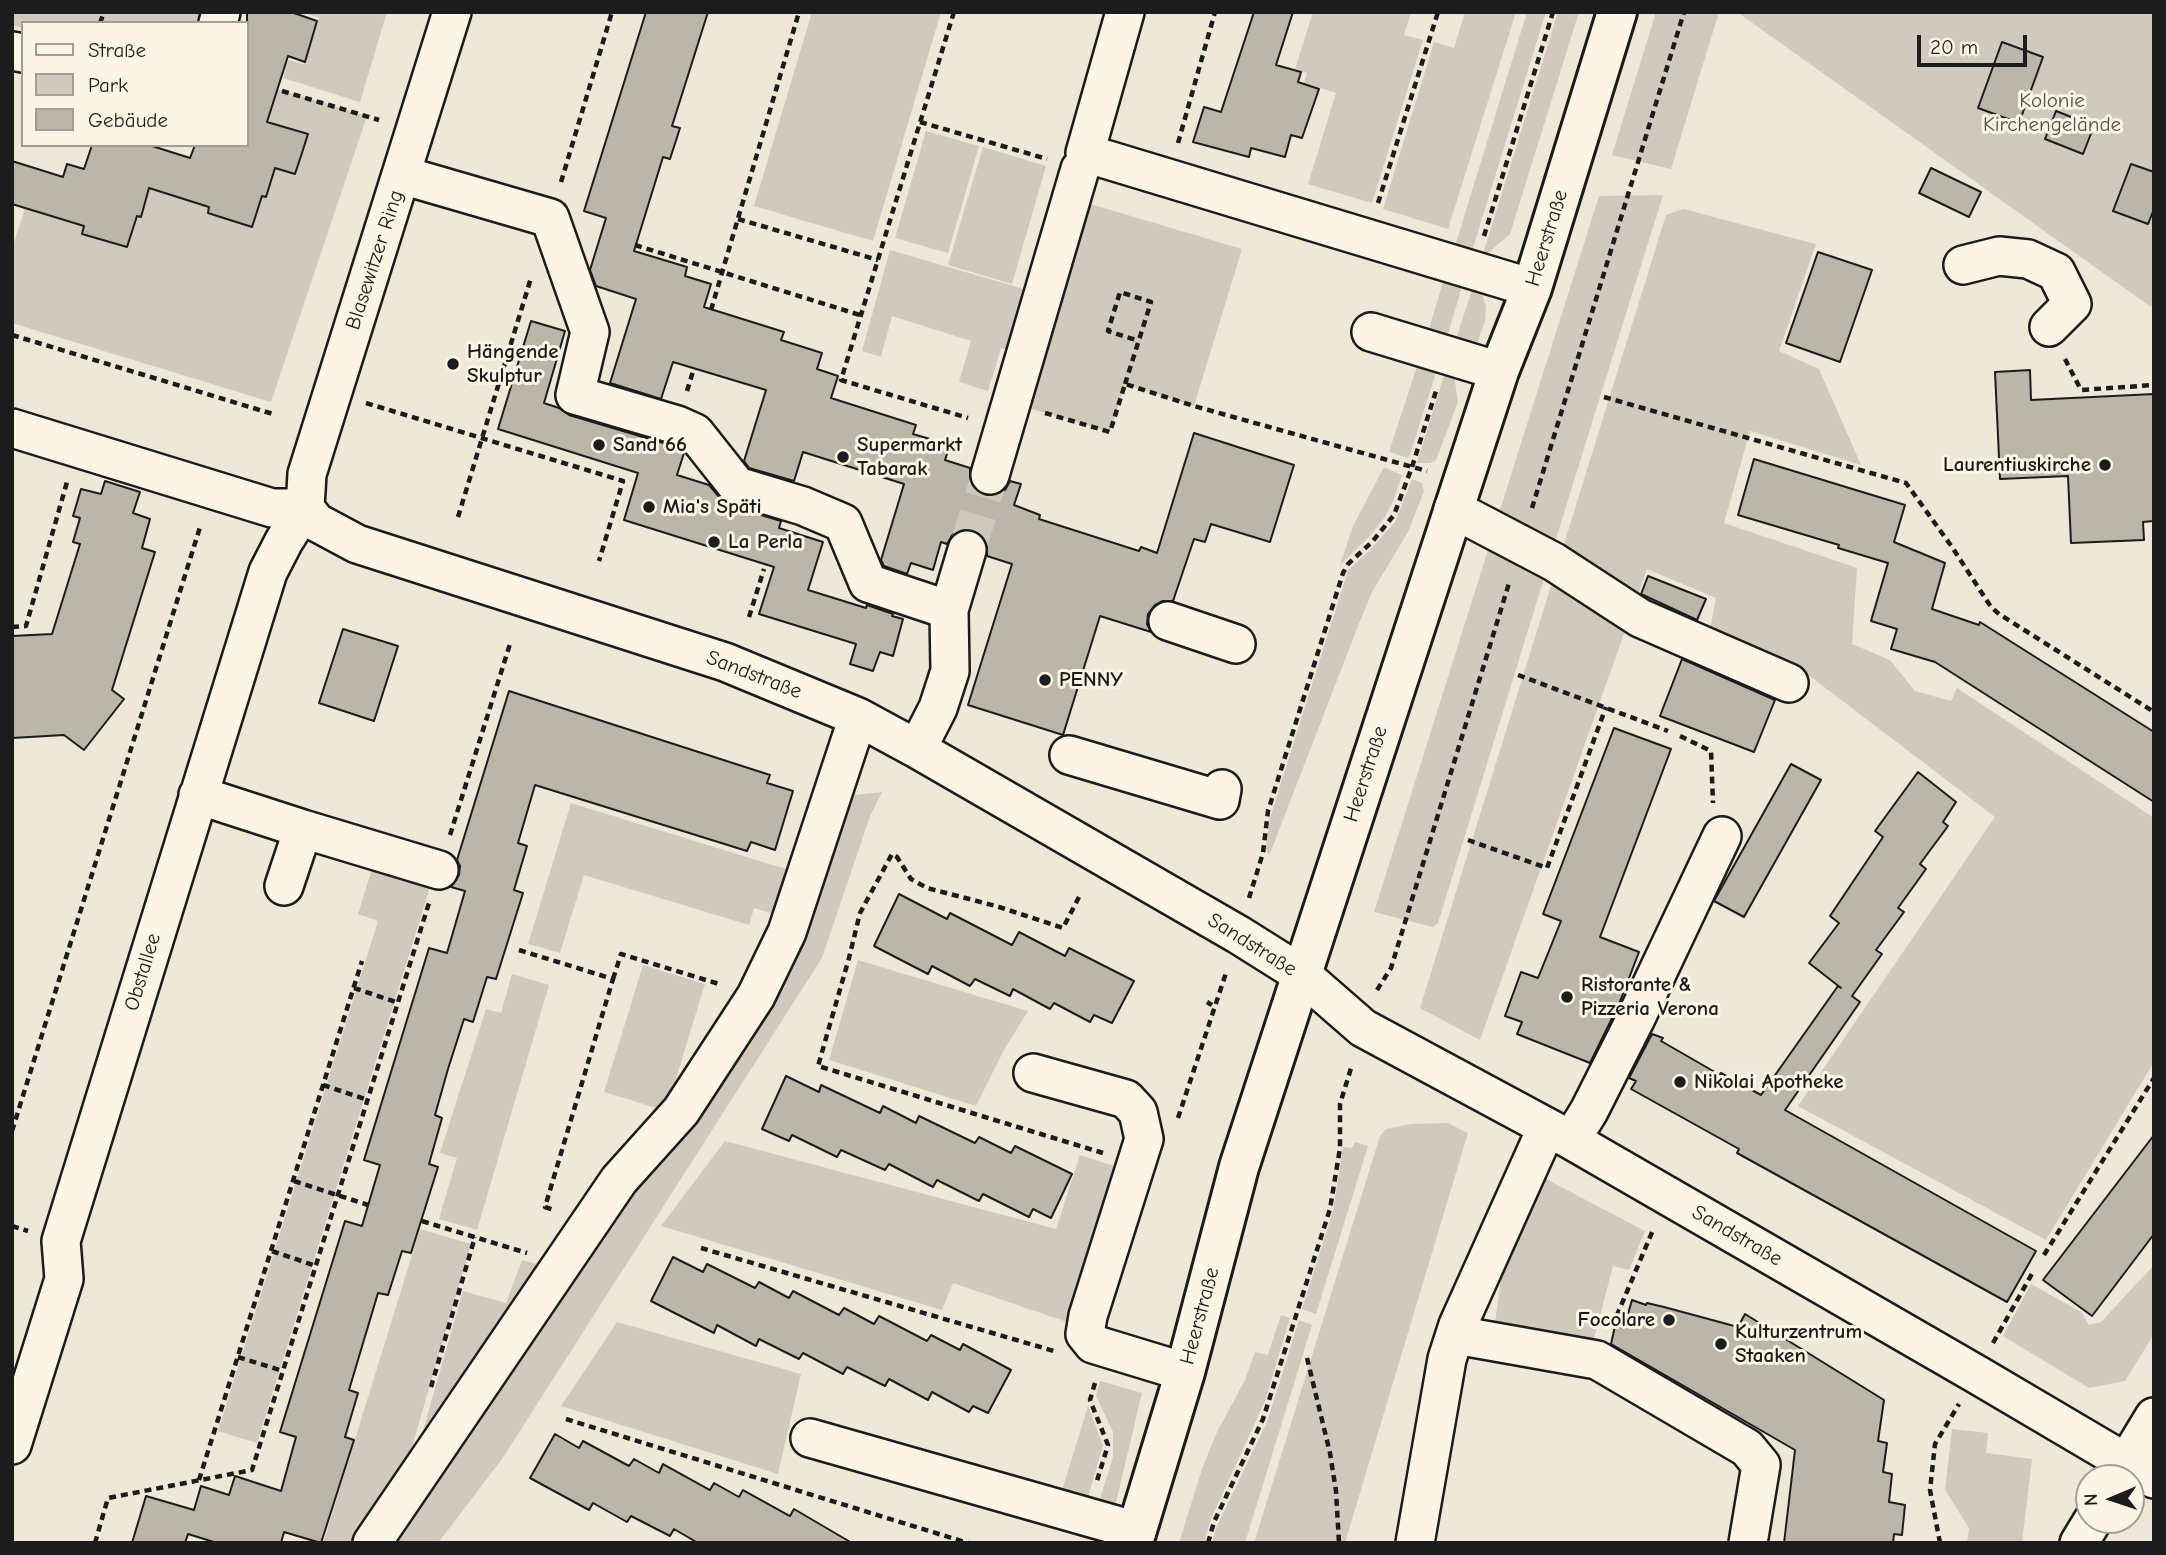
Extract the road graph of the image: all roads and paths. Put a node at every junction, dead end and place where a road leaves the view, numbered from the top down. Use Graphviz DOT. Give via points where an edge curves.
graph roads {
  1 [pos="452,12"];
  2 [pos="799,12"];
  3 [pos="954,12"];
  4 [pos="1125,12"];
  5 [pos="1215,12"];
  6 [pos="1437,12"];
  7 [pos="1618,12"];
  8 [pos="1684,12"];
  9 [pos="282,91"];
  10 [pos="920,122"];
  11 [pos="415,131"];
  12 [pos="1080,169"];
  13 [pos="402,175"];
  14 [pos="1167,177"];
  15 [pos="738,219"];
  16 [pos="1367,238"];
  17 [pos="635,245"];
  18 [pos="878,260"];
  19 [pos="1963,265"];
  20 [pos="722,272"];
  21 [pos="1532,288"];
  22 [pos="711,310"];
  23 [pos="860,315"];
  24 [pos="2049,327"];
  25 [pos="1371,332"];
  26 [pos="12,335"];
  27 [pos="1139,341"];
  28 [pos="1499,371"];
  29 [pos="1125,384"];
  30 [pos="2154,385"];
  31 [pos="332,393"];
  32 [pos="1604,397"];
  33 [pos="274,414"];
  34 [pos="1007,416"];
  35 [pos="12,428"];
  36 [pos="77,448"];
  37 [pos="990,475"];
  38 [pos="212,489"];
  39 [pos="1458,495"];
  40 [pos="305,508"];
  41 [pos="1521,544"];
  42 [pos="967,550"];
  43 [pos="599,561"];
  44 [pos="764,569"];
  45 [pos="1343,573"];
  46 [pos="949,610"];
  47 [pos="749,617"];
  48 [pos="1168,621"];
  49 [pos="12,627"];
  50 [pos="510,644"];
  51 [pos="1236,644"];
  52 [pos="1518,675"];
  53 [pos="1789,683"];
  54 [pos="1606,706"];
  55 [pos="2154,712"];
  56 [pos="858,717"];
  57 [pos="1668,730"];
  58 [pos="1680,736"];
  59 [pos="917,749"];
  60 [pos="1069,755"];
  61 [pos="1223,789"];
  62 [pos="198,795"];
  63 [pos="303,829"];
  64 [pos="1722,836"];
  65 [pos="1468,840"];
  66 [pos="1263,853"];
  67 [pos="439,870"];
  68 [pos="285,886"];
  69 [pos="1079,897"];
  70 [pos="519,950"];
  71 [pos="362,961"];
  72 [pos="1301,974"];
  73 [pos="613,979"];
  74 [pos="354,988"];
  75 [pos="1374,995"];
  76 [pos="756,996"];
  77 [pos="399,1003"];
  78 [pos="1033,1073"];
  79 [pos="2154,1078"];
  80 [pos="323,1085"];
  81 [pos="368,1100"];
  82 [pos="1340,1104"];
  83 [pos="12,1131"];
  84 [pos="1559,1134"];
  85 [pos="1136,1163"];
  86 [pos="293,1181"];
  87 [pos="338,1196"];
  88 [pos="368,1205"];
  89 [pos="422,1221"];
  90 [pos="591,1221"];
  91 [pos="1653,1230"];
  92 [pos="475,1237"];
  93 [pos="701,1248"];
  94 [pos="271,1251"];
  95 [pos="2044,1255"];
  96 [pos="561,1264"];
  97 [pos="316,1266"];
  98 [pos="2033,1272"];
  99 [pos="1456,1335"];
  100 [pos="1989,1350"];
  101 [pos="1056,1352"];
  102 [pos="238,1357"];
  103 [pos="1307,1358"];
  104 [pos="1597,1360"];
  105 [pos="283,1371"];
  106 [pos="1185,1372"];
  107 [pos="430,1392"];
  108 [pos="1964,1395"];
  109 [pos="1090,1400"];
  110 [pos="2154,1417"];
  111 [pos="566,1419"];
  112 [pos="810,1438"];
  113 [pos="12,1445"];
  114 [pos="2117,1464"];
  115 [pos="2136,1464"];
  116 [pos="199,1480"];
  117 [pos="1086,1517"];
  118 [pos="1135,1537"];
  119 [pos="94,1543"];
  120 [pos="372,1543"];
  121 [pos="968,1543"];
  122 [pos="1208,1543"];
  123 [pos="1339,1543"];
  124 [pos="1415,1543"];
  125 [pos="1748,1543"];
  126 [pos="1940,1543"];
  1 -- 11 [label="street, Blasewitzer Ring"];
  2 -- 15 [label="path"];
  3 -- 10 [label="path"];
  4 -- 14 [label="street" via="1084,153"];
  5 -- 14 [label="path"];
  6 -- 16 [label="path"];
  7 -- 21 [label="main road, Heerstraße"];
  8 -- 41 [label="path"];
  9 -- 11 [label="path"];
  10 -- 12 [label="path"];
  10 -- 18 [label="path"];
  11 -- 13 [label="street, Blasewitzer Ring"];
  12 -- 34 [label="street"];
  13 -- 31 [label="street, Blasewitzer Ring"];
  13 -- 46 [label="street" via="550,218 590,332 575,395 695,433 737,486 843,523 868,583"];
  14 -- 16 [label="street"];
  15 -- 18 [label="path"];
  15 -- 20 [label="path"];
  16 -- 21 [label="street"];
  17 -- 20 [label="path"];
  18 -- 23 [label="path"];
  19 -- 24 [label="street" via="1999,256 2028,259 2056,272 2072,304"];
  20 -- 22 [label="path"];
  20 -- 23 [label="path"];
  21 -- 28 [label="main road, Heerstraße"];
  23 -- 34 [label="path" via="841,380"];
  24 -- 30 [label="path" via="2081,390"];
  25 -- 28 [label="street"];
  26 -- 33 [label="path"];
  27 -- 27 [label="path" via="1151,302 1120,292 1108,331"];
  27 -- 29 [label="path"];
  28 -- 39 [label="main road, Heerstraße"];
  29 -- 34 [label="path" via="1110,432"];
  29 -- 39 [label="path"];
  31 -- 40 [label="street, Blasewitzer Ring" via="307,474"];
  31 -- 43 [label="path" via="623,481"];
  32 -- 55 [label="path" via="1906,483 1991,607"];
  34 -- 37 [label="street"];
  35 -- 36 [label="street"];
  36 -- 38 [label="street"];
  36 -- 49 [label="path" via="26,626"];
  38 -- 40 [label="street" via="272,508"];
  38 -- 83 [label="path"];
  39 -- 41 [label="street"];
  39 -- 72 [label="main road, Heerstraße"];
  40 -- 56 [label="street, Sandstraße" via="316,522 357,544 725,662"];
  40 -- 62 [label="street, Obstallee" via="268,572"];
  41 -- 53 [label="street" via="1640,618"];
  41 -- 75 [label="path" via="1391,968"];
  42 -- 46 [label="street"];
  44 -- 47 [label="path"];
  45 -- 66 [label="path" via="1268,811"];
  46 -- 59 [label="street" via="950,671"];
  48 -- 51 [label="street"];
  50 -- 67 [label="path"];
  52 -- 54 [label="path"];
  54 -- 57 [label="path"];
  54 -- 65 [label="path" via="1546,868"];
  56 -- 59 [label="street, Sandstraße"];
  56 -- 76 [label="street" via="787,932"];
  58 -- 64 [label="path" via="1711,751 1713,820"];
  59 -- 72 [label="street, Sandstraße"];
  60 -- 61 [label="street" via="1220,800"];
  62 -- 63 [label="street"];
  62 -- 113 [label="street, Obstallee" via="61,1241 64,1279"];
  63 -- 67 [label="street"];
  63 -- 68 [label="street"];
  64 -- 84 [label="street" via="1589,1111"];
  67 -- 77 [label="path"];
  69 -- 85 [label="path" via="1063,928 927,888 911,879 892,854 860,913 818,1066"];
  70 -- 73 [label="path"];
  71 -- 74 [label="path"];
  72 -- 84 [label="street, Sandstraße" via="1363,1028"];
  72 -- 106 [label="main road, Heerstraße" via="1239,1167"];
  73 -- 76 [label="path" via="621,954"];
  73 -- 90 [label="path" via="545,1207"];
  74 -- 77 [label="path"];
  74 -- 80 [label="path"];
  76 -- 90 [label="street" via="681,1111 618,1180"];
  77 -- 81 [label="path"];
  78 -- 85 [label="street" via="1126,1099 1138,1112 1144,1139"];
  79 -- 95 [label="path"];
  80 -- 81 [label="path"];
  80 -- 86 [label="path"];
  81 -- 87 [label="path"];
  82 -- 122 [label="path" via="1340,1148 1329,1209 1264,1419"];
  84 -- 99 [label="street"];
  84 -- 114 [label="street, Sandstraße"];
  85 -- 106 [label="street" via="1085,1334 1093,1344"];
  86 -- 87 [label="path"];
  86 -- 94 [label="path"];
  87 -- 88 [label="path"];
  87 -- 97 [label="path"];
  89 -- 92 [label="path"];
  90 -- 96 [label="street"];
  91 -- 104 [label="path"];
  92 -- 96 [label="path"];
  92 -- 107 [label="path"];
  93 -- 101 [label="path"];
  94 -- 97 [label="path"];
  94 -- 102 [label="path"];
  96 -- 120 [label="street"];
  97 -- 105 [label="path"];
  98 -- 100 [label="path"];
  99 -- 104 [label="street"];
  99 -- 124 [label="street" via="1447,1359"];
  102 -- 105 [label="path"];
  102 -- 116 [label="path"];
  103 -- 123 [label="path" via="1330,1453"];
  104 -- 125 [label="street" via="1747,1448 1761,1465"];
  105 -- 116 [label="path" via="252,1470"];
  106 -- 118 [label="main road, Heerstraße"];
  108 -- 126 [label="path" via="1935,1444 1930,1490"];
  109 -- 117 [label="path" via="1108,1445"];
  110 -- 115 [label="street"];
  111 -- 121 [label="path"];
  112 -- 117 [label="street"];
  116 -- 119 [label="path" via="108,1498"];
  117 -- 118 [label="street"];
}
